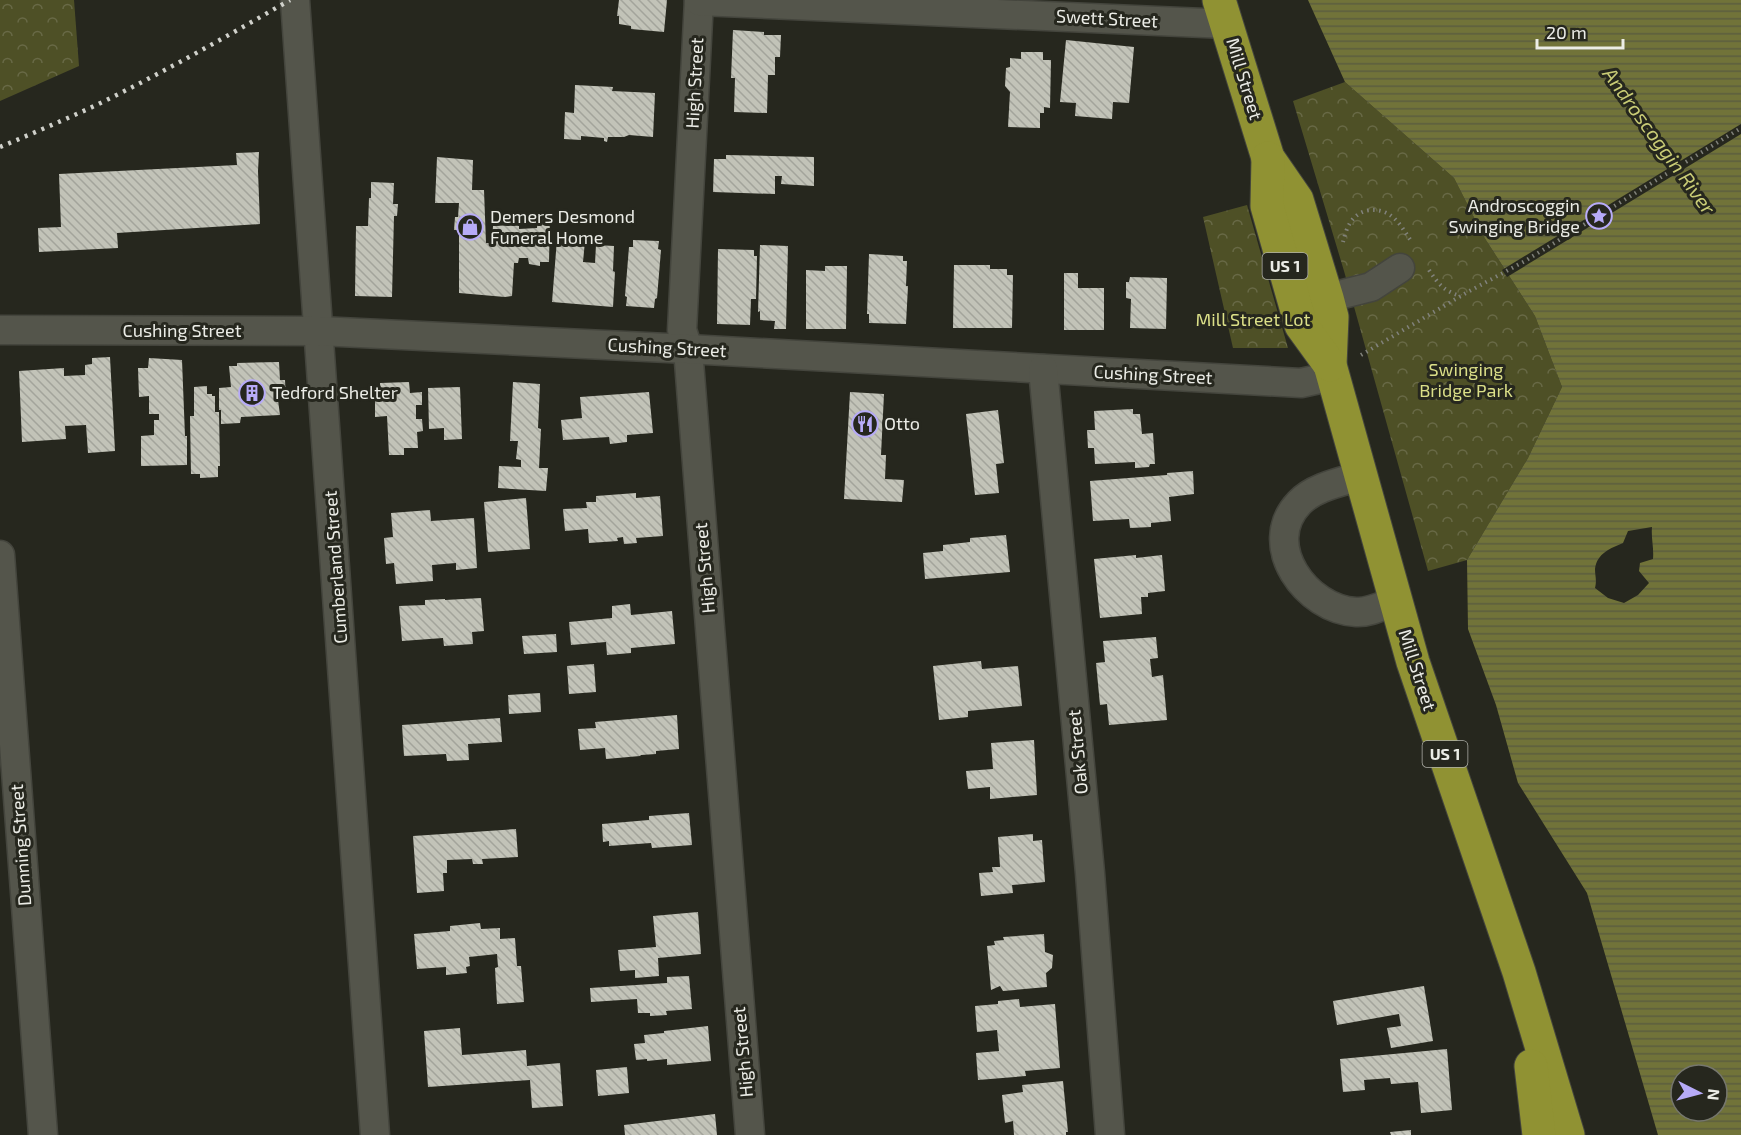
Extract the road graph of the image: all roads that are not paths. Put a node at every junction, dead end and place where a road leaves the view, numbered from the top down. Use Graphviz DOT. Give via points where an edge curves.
graph roads {
  1 [pos="295,0"];
  2 [pos="699,0"];
  3 [pos="1223,12"];
  4 [pos="1268,158"];
  5 [pos="1400,268"];
  6 [pos="1327,298"];
  7 [pos="0,330"];
  8 [pos="319,331"];
  9 [pos="687,349"];
  10 [pos="1043,369"];
  11 [pos="1332,370"];
  12 [pos="1361,476"];
  13 [pos="0,555"];
  14 [pos="1396,601"];
  15 [pos="1519,972"];
  16 [pos="43,1135"];
  17 [pos="375,1135"];
  18 [pos="750,1135"];
  19 [pos="1110,1135"];
  20 [pos="1520,1135"];
  21 [pos="1539,1135"];
  22 [pos="1568,1135"];
  23 [pos="1582,1135"];
  1 -- 8 [label="street, Cumberland Street"];
  2 -- 3 [label="street, Swett Street"];
  2 -- 9 [label="street, High Street" via="682,330"];
  3 -- 4 [label="highway, Mill Street / US 1"];
  4 -- 6 [label="highway, Mill Street / US 1" via="1297,200"];
  4 -- 11 [label="highway, Mill Street / US 1" via="1268,206 1301,326"];
  5 -- 6 [label="street" via="1371,287"];
  6 -- 11 [label="highway, Mill Street / US 1" via="1332,317"];
  7 -- 8 [label="street, Cushing Street"];
  8 -- 9 [label="street, Cushing Street"];
  8 -- 17 [label="street, Cumberland Street"];
  9 -- 10 [label="street, Cushing Street"];
  9 -- 18 [label="street, High Street"];
  10 -- 11 [label="street, Cushing Street" via="1301,383"];
  10 -- 19 [label="street, Oak Street"];
  11 -- 12 [label="highway, Mill Street / US 1"];
  12 -- 14 [label="highway, Mill Street / US 1"];
  12 -- 14 [label="street" via="1330,485 1299,502 1288,518 1284,540 1288,562 1310,593 1340,609 1365,612"];
  13 -- 16 [label="street, Dunning Street"];
  14 -- 15 [label="highway, Mill Street / US 1" via="1413,662"];
  15 -- 20 [label="highway"];
  15 -- 21 [label="highway, US 1"];
  15 -- 22 [label="highway, US 1"];
  15 -- 23 [label="highway"];
}
